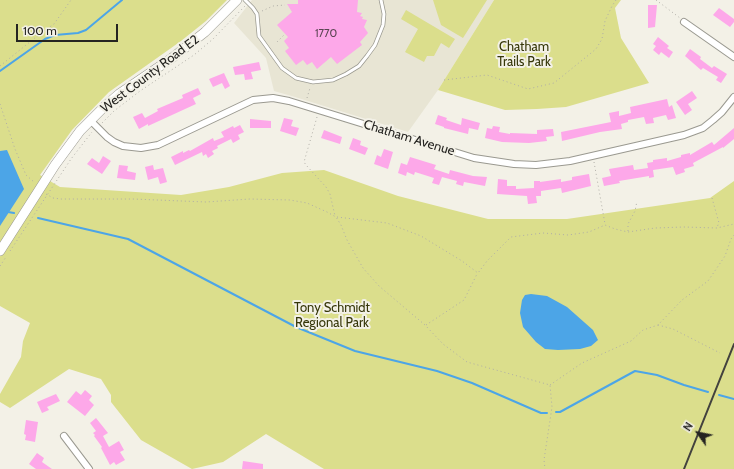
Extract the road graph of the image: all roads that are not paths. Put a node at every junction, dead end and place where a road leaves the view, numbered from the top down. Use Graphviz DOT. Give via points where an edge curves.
graph roads {
  1 [pos="237,0"];
  2 [pos="244,0"];
  3 [pos="382,0"];
  4 [pos="684,22"];
  5 [pos="734,57"];
  6 [pos="734,98"];
  7 [pos="90,120"];
  8 [pos="0,251"];
  9 [pos="64,436"];
  10 [pos="89,469"];
  1 -- 7 [label="street, West County Road E2" via="205,32 119,94"];
  2 -- 3 [label="lane" via="257,14 259,36 282,68 292,77 313,82 333,80 359,66 375,45 383,25"];
  4 -- 5 [label="street"];
  6 -- 7 [label="street, Chatham Avenue" via="703,128 684,135 570,161 536,165 474,158 283,99 253,100 158,145 141,148 114,142"];
  7 -- 8 [label="street, West County Road E2" via="66,149"];
  9 -- 10 [label="street"];
}
